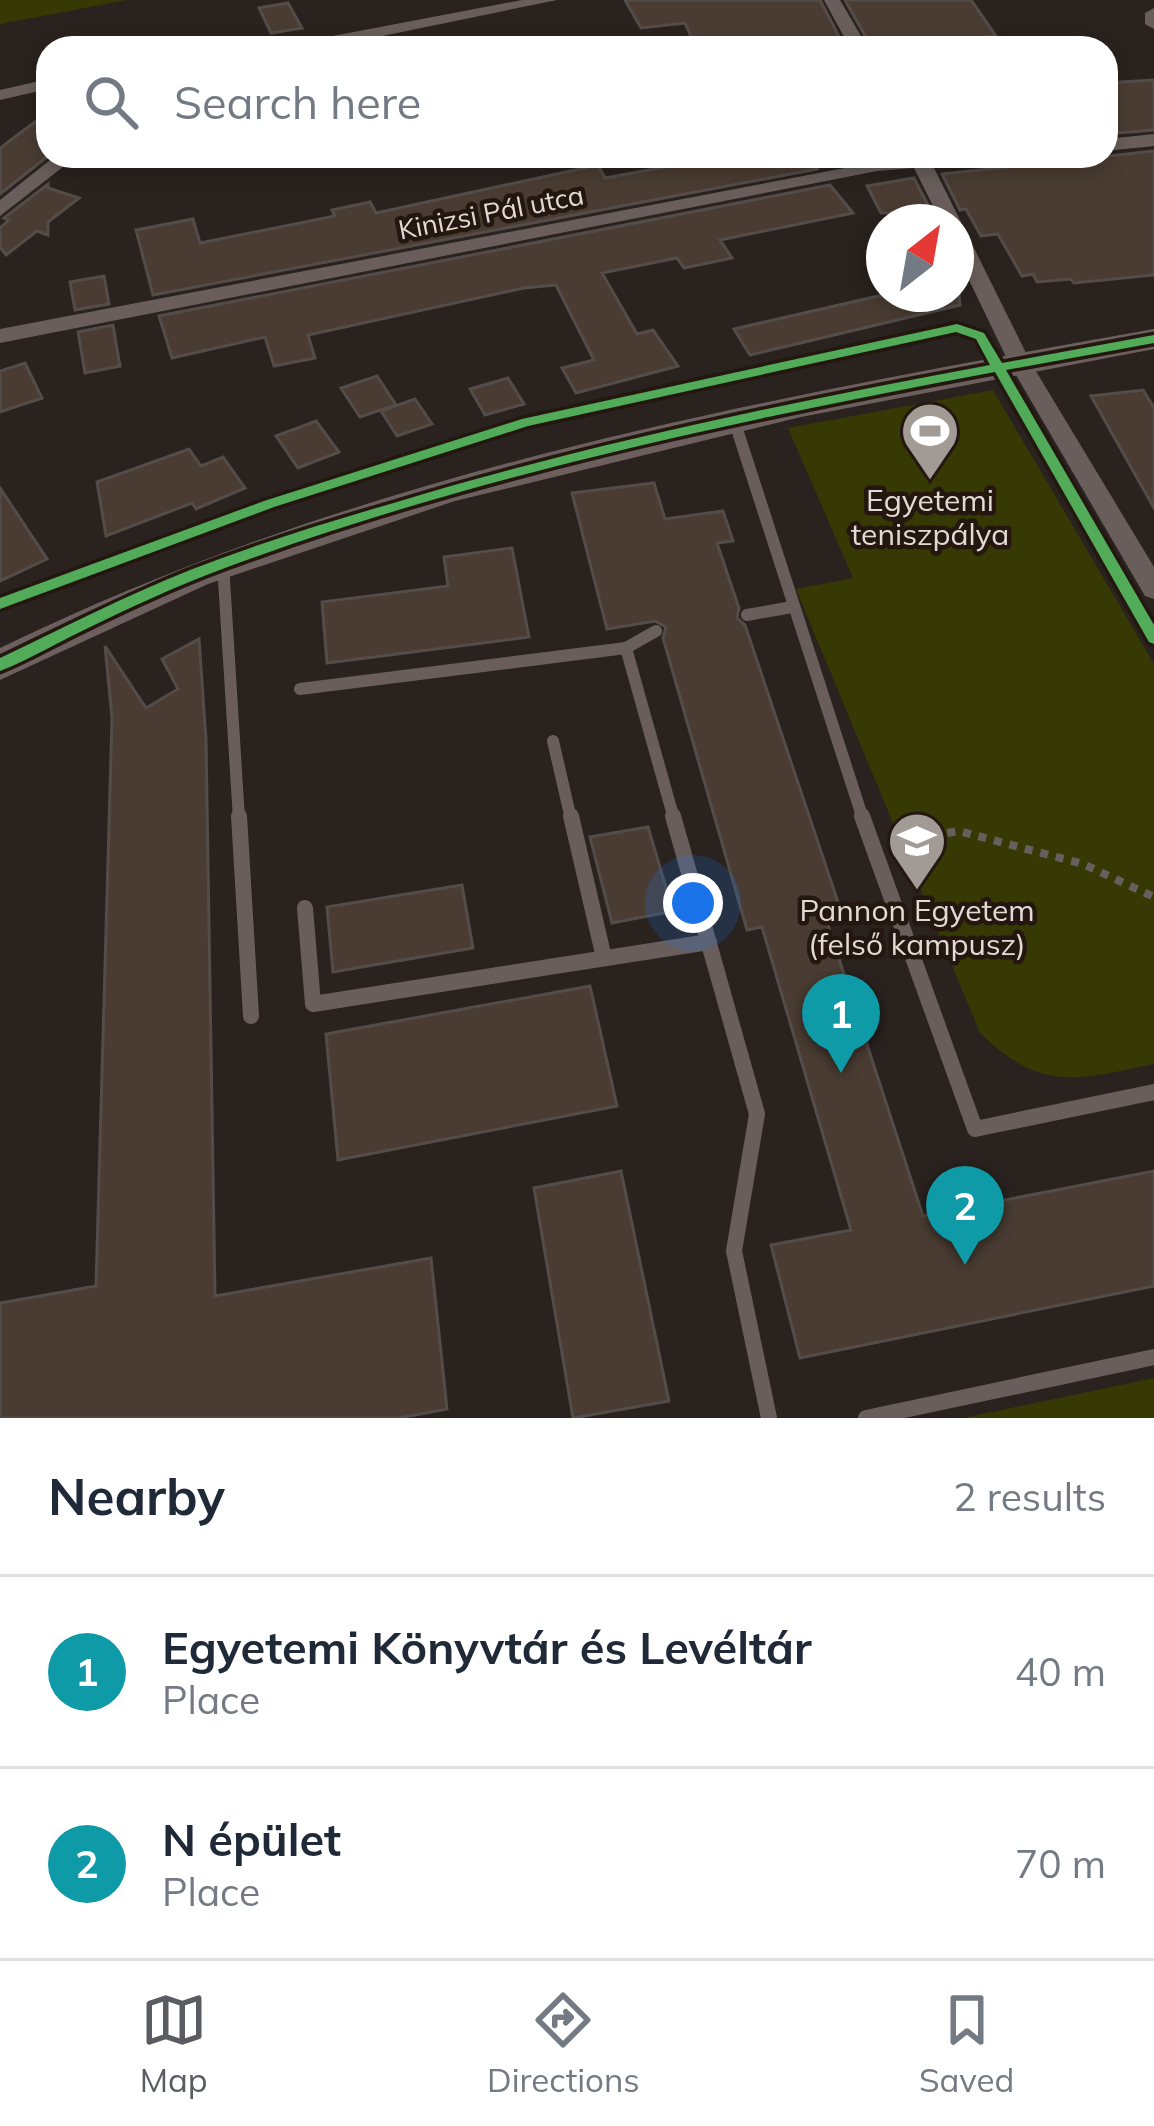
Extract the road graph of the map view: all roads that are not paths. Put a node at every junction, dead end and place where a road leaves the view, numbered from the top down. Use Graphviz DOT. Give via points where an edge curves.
graph roads {
  1 [pos="434,0"];
  2 [pos="549,0"];
  3 [pos="832,0"];
  4 [pos="493,11"];
  5 [pos="1154,13"];
  6 [pos="1154,24"];
  7 [pos="360,36"];
  8 [pos="852,36"];
  9 [pos="36,87"];
  10 [pos="0,95"];
  11 [pos="1154,140"];
  12 [pos="1118,144"];
  13 [pos="52,168"];
  14 [pos="863,168"];
  15 [pos="924,168"];
  16 [pos="942,204"];
  17 [pos="0,210"];
  18 [pos="974,269"];
  19 [pos="0,336"];
  20 [pos="1154,339"];
  21 [pos="1020,363"];
  22 [pos="735,424"];
  23 [pos="223,563"];
  24 [pos="1154,589"];
  25 [pos="792,608"];
  26 [pos="747,616"];
  27 [pos="656,631"];
  28 [pos="626,648"];
  29 [pos="0,665"];
  30 [pos="300,689"];
  31 [pos="553,741"];
  32 [pos="305,908"];
  33 [pos="709,942"];
  34 [pos="604,958"];
  35 [pos="251,1016"];
  36 [pos="1154,1092"];
  37 [pos="1154,1357"];
  38 [pos="769,1418"];
  39 [pos="866,1418"];
  1 -- 4 [label="street"];
  2 -- 4 [label="street"];
  3 -- 8 [label="street"];
  4 -- 7 [label="street"];
  5 -- 6 [label="street"];
  9 -- 10 [label="street"];
  11 -- 12 [label="street"];
  13 -- 17 [label="street"];
  14 -- 19 [label="street, Kinizsi Pál utca"];
  15 -- 16 [label="street"];
  18 -- 21 [label="street"];
  20 -- 21 [label="street"];
  21 -- 22 [label="street"];
  21 -- 24 [label="street"];
  22 -- 23 [label="street" via="539,464"];
  22 -- 25 [label="lane"];
  23 -- 29 [label="street"];
  23 -- 35 [label="lane"];
  25 -- 26 [label="lane"];
  25 -- 36 [label="lane" via="975,1130"];
  27 -- 28 [label="lane"];
  28 -- 30 [label="lane"];
  28 -- 33 [label="lane"];
  31 -- 34 [label="lane"];
  32 -- 34 [label="lane" via="313,1004"];
  33 -- 34 [label="lane"];
  33 -- 38 [label="lane" via="757,1114 734,1250"];
  37 -- 39 [label="lane"];
}
